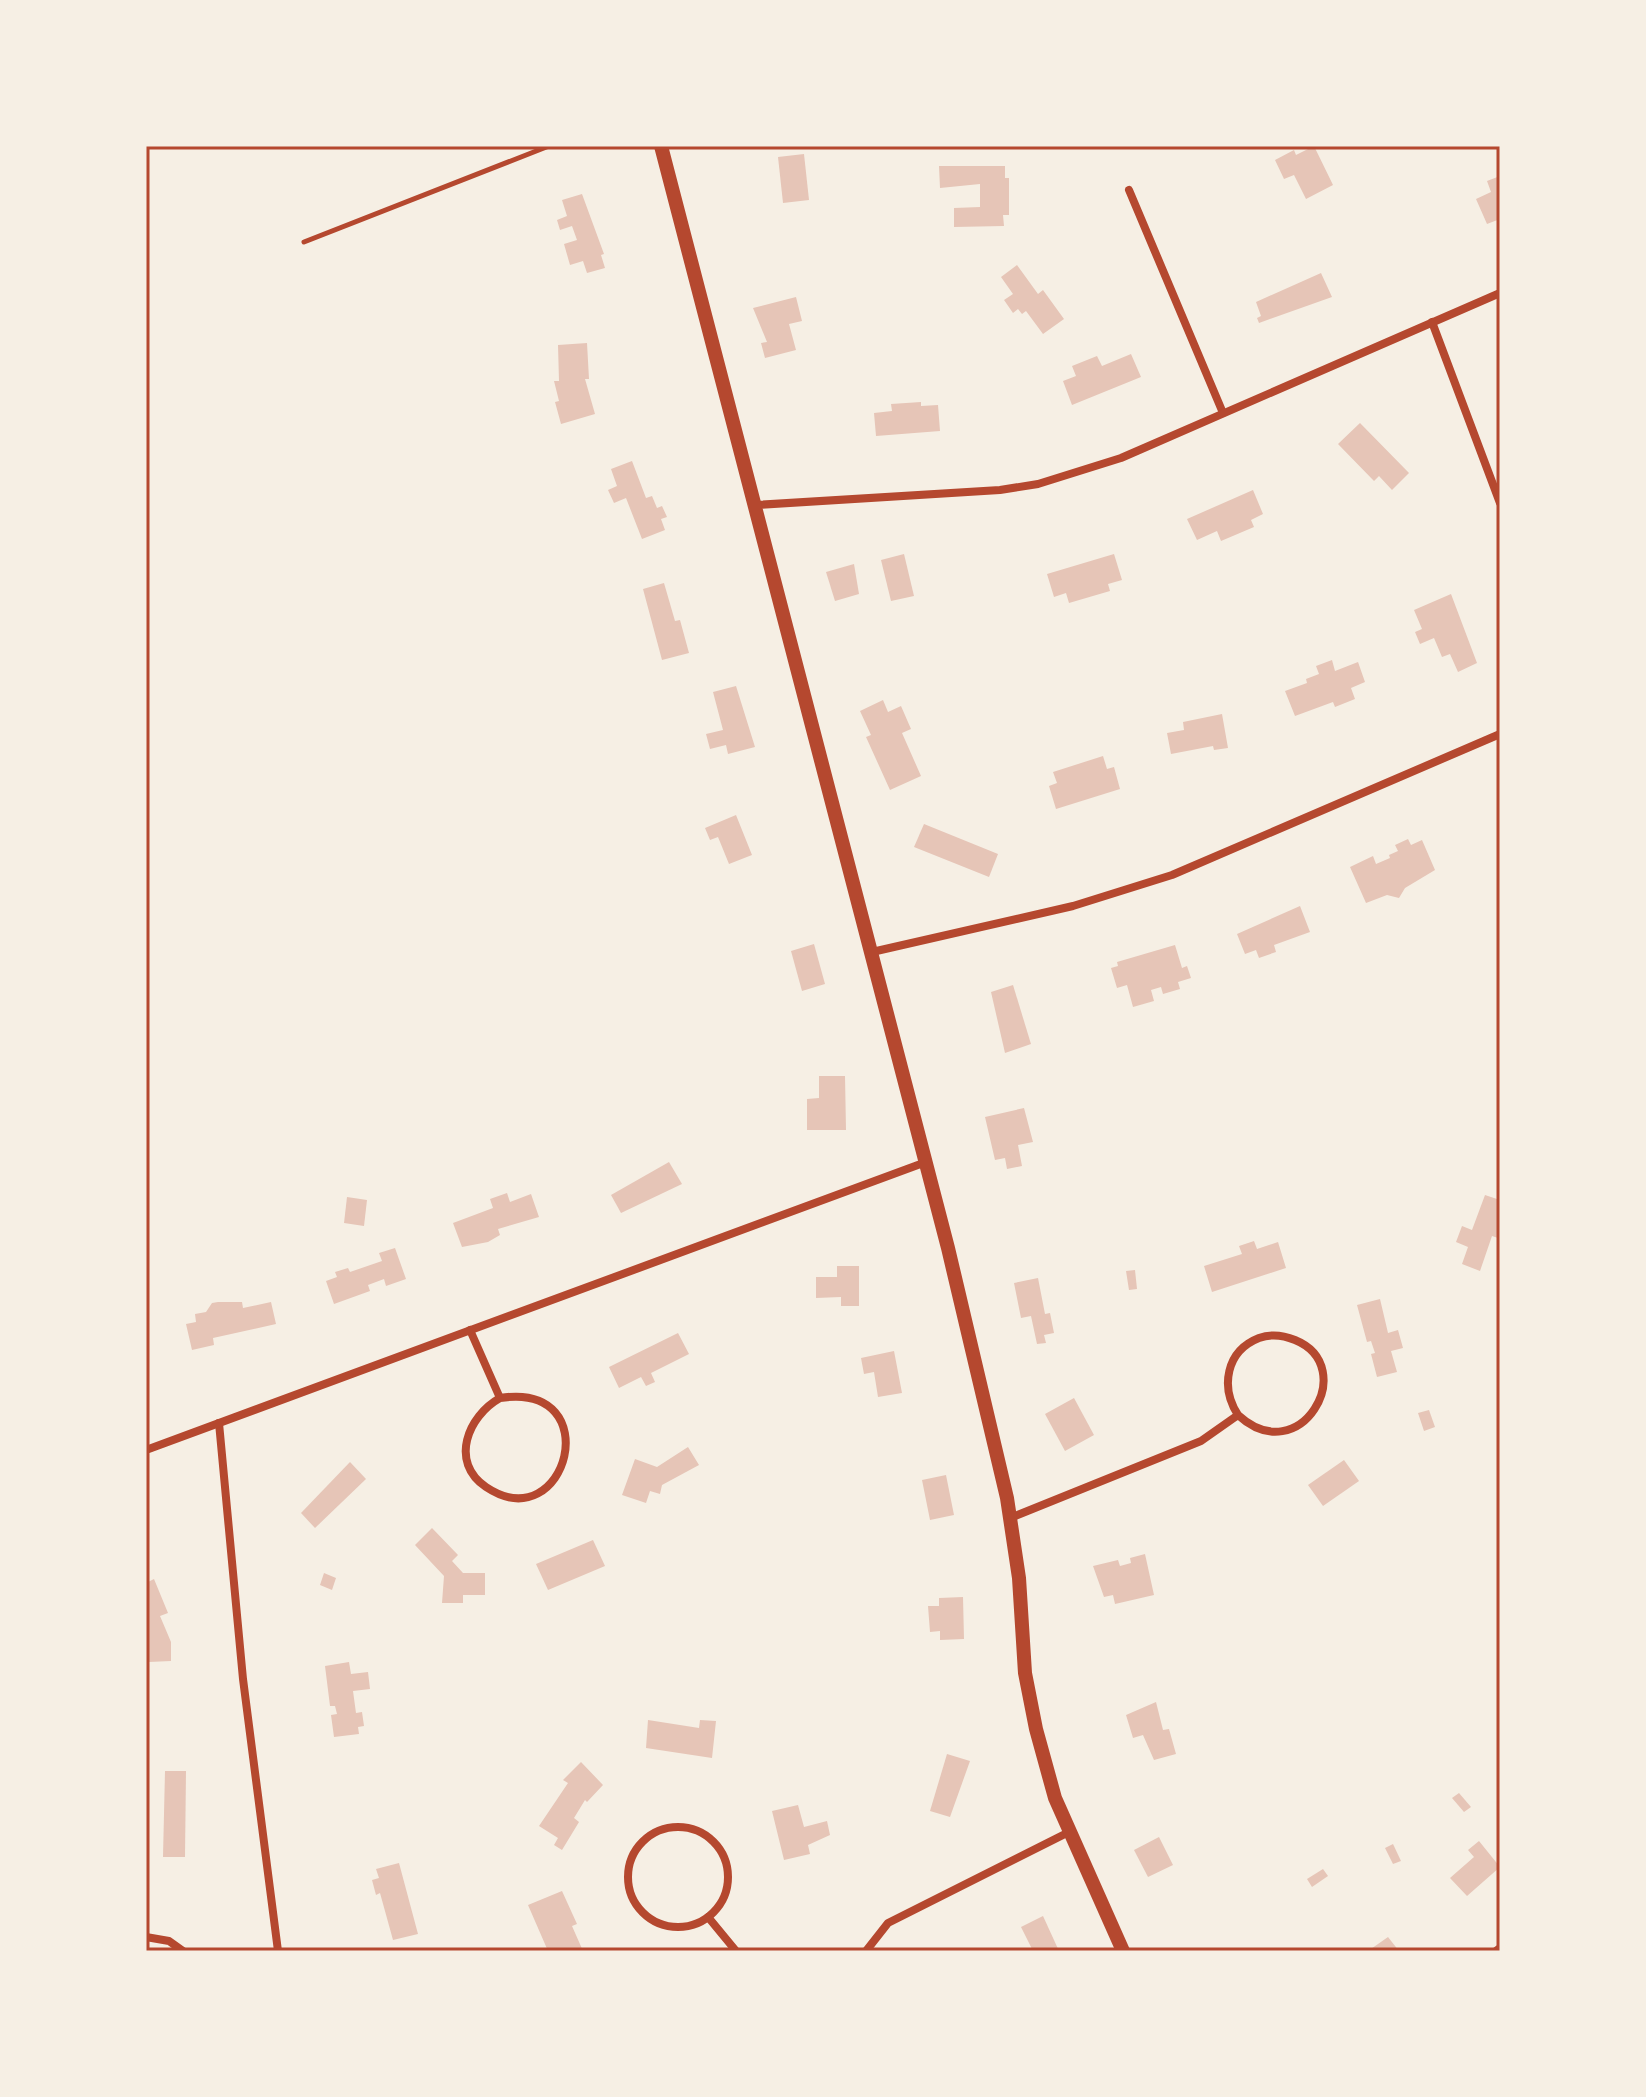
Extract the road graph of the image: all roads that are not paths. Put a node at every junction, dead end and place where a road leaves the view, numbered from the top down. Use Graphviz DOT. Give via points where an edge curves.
graph roads {
  1 [pos="548,146"];
  2 [pos="661,146"];
  3 [pos="1129,190"];
  4 [pos="304,242"];
  5 [pos="1500,293"];
  6 [pos="1432,322"];
  7 [pos="1223,413"];
  8 [pos="1500,503"];
  9 [pos="756,505"];
  10 [pos="1500,734"];
  11 [pos="872,952"];
  12 [pos="926,1162"];
  13 [pos="470,1330"];
  14 [pos="500,1398"];
  15 [pos="1238,1415"];
  16 [pos="219,1423"];
  17 [pos="146,1450"];
  18 [pos="1010,1518"];
  19 [pos="1069,1832"];
  20 [pos="708,1917"];
  21 [pos="146,1937"];
  22 [pos="183,1951"];
  23 [pos="278,1951"];
  24 [pos="736,1951"];
  25 [pos="866,1951"];
  26 [pos="1123,1951"];
  1 -- 4 [label="lane"];
  2 -- 9 [label="main road"];
  3 -- 7 [label="street"];
  5 -- 6 [label="street"];
  6 -- 7 [label="street"];
  6 -- 8 [label="street"];
  7 -- 9 [label="street" via="1121,458 1038,484"];
  9 -- 11 [label="main road"];
  10 -- 11 [label="street" via="1172,875 1073,906"];
  11 -- 12 [label="main road"];
  12 -- 13 [label="street"];
  12 -- 18 [label="main road"];
  13 -- 14 [label="street"];
  13 -- 16 [label="street"];
  14 -- 14 [label="street" via="532,1398 558,1416 565,1430 565,1462 558,1476 532,1495 497,1493 471,1470 466,1453 473,1420"];
  15 -- 15 [label="street" via="1256,1428 1278,1432 1308,1419 1323,1390 1321,1368 1309,1349 1274,1335 1239,1352 1229,1369 1227,1388"];
  15 -- 18 [label="street" via="1201,1441"];
  16 -- 17 [label="street"];
  16 -- 23 [label="street" via="243,1679"];
  18 -- 19 [label="main road" via="1027,1687"];
  19 -- 25 [label="street" via="888,1923"];
  19 -- 26 [label="main road"];
  20 -- 20 [label="street" via="727,1891 725,1858 710,1838 687,1827 655,1833 632,1856 628,1872 635,1904 654,1920 677,1927"];
  20 -- 24 [label="street"];
  21 -- 22 [label="street" via="169,1941"];
}
